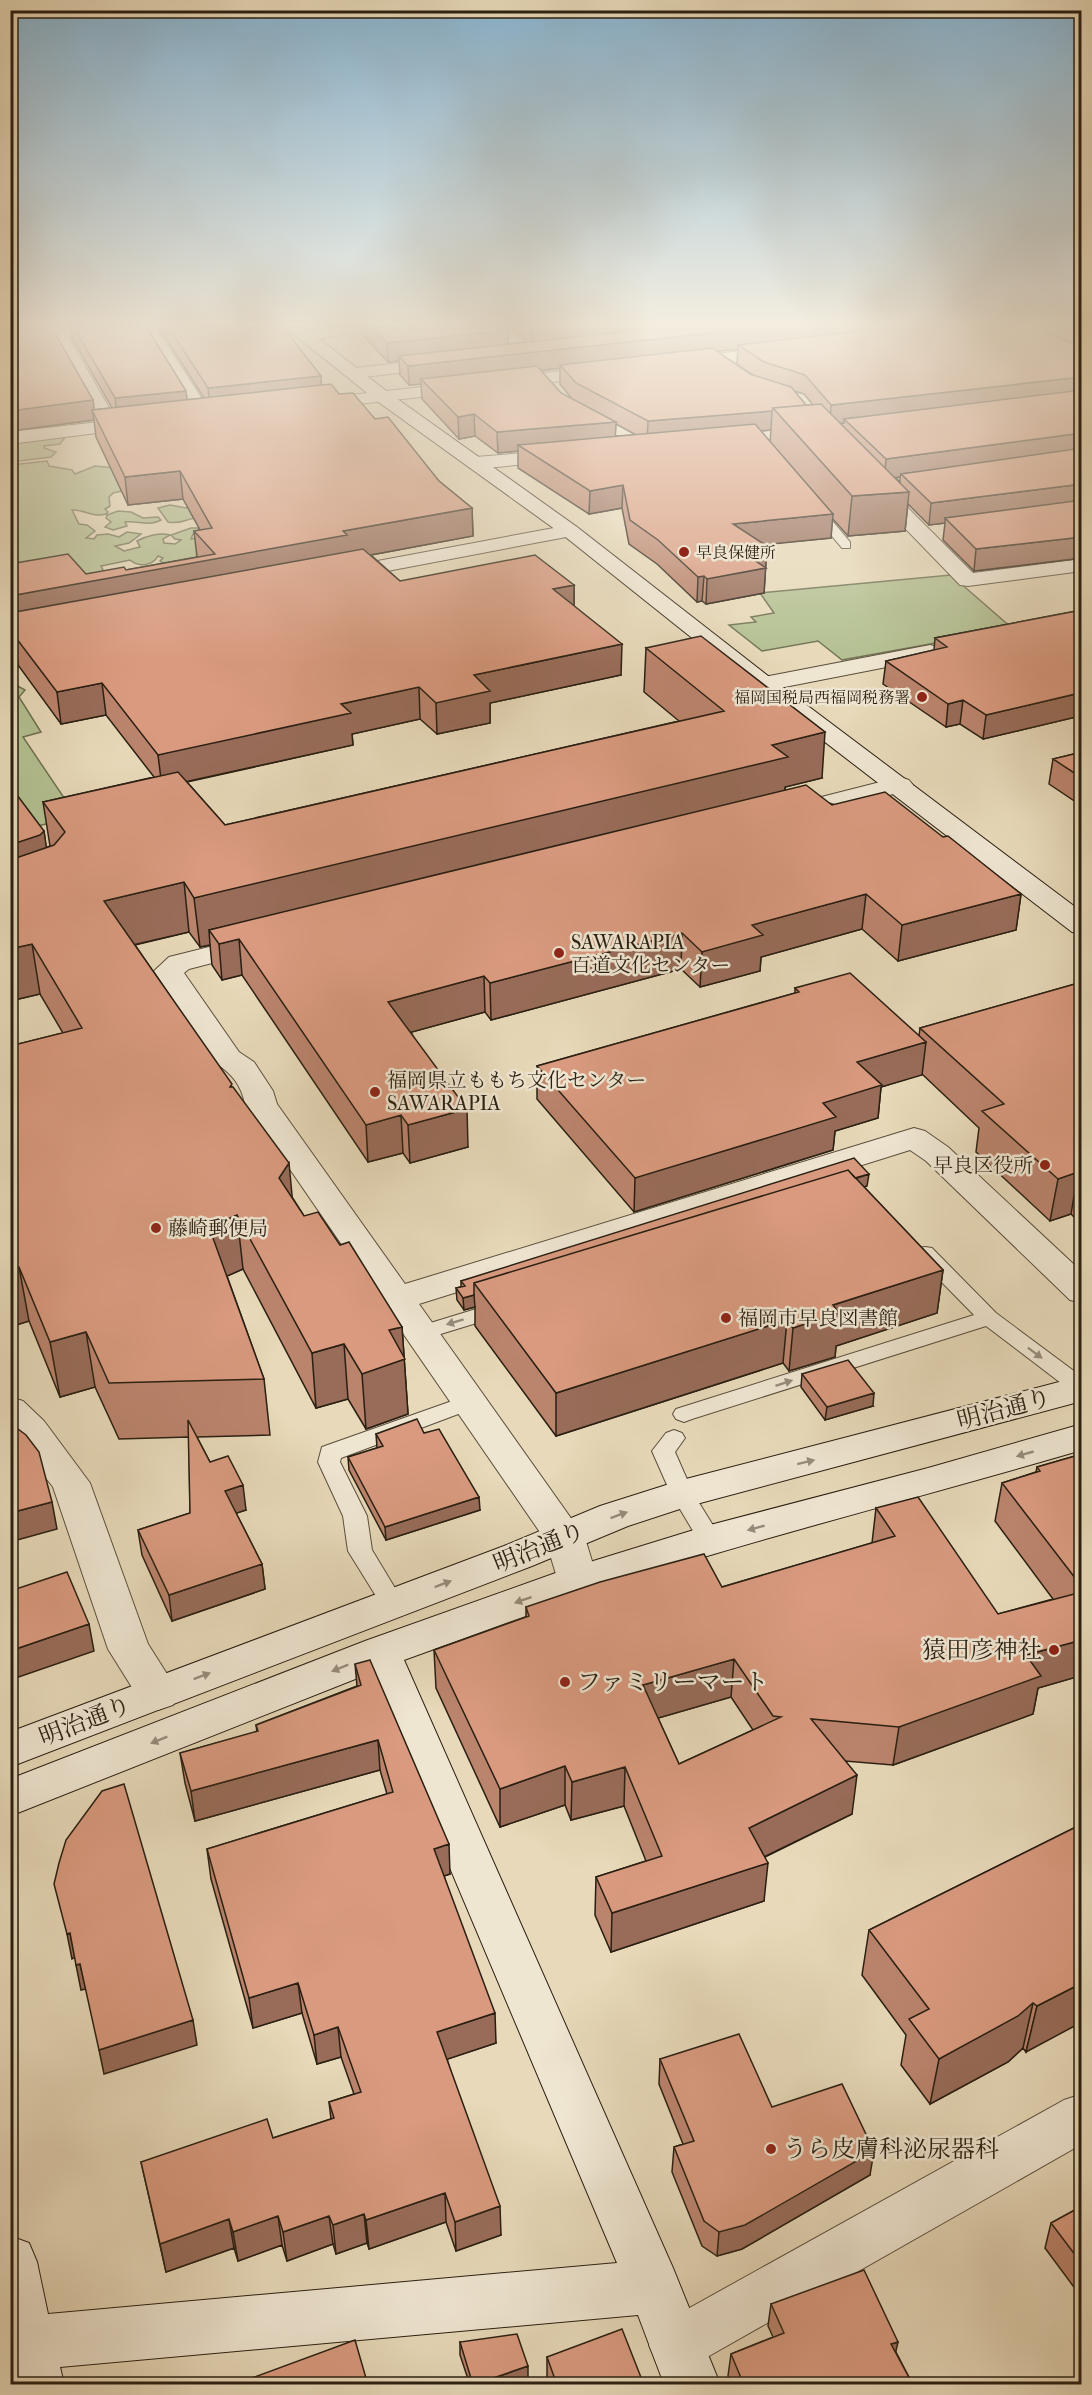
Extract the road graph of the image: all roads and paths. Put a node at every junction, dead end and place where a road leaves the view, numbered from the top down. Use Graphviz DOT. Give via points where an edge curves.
graph roads {
  1 [pos="443,440"];
  2 [pos="576,454"];
  3 [pos="476,463"];
  4 [pos="862,473"];
  5 [pos="900,486"];
  6 [pos="878,489"];
  7 [pos="809,501"];
  8 [pos="570,531"];
  9 [pos="945,531"];
  10 [pos="922,534"];
  11 [pos="846,545"];
  12 [pos="1082,565"];
  13 [pos="325,577"];
  14 [pos="952,648"];
  15 [pos="764,684"];
  16 [pos="900,785"];
  17 [pos="765,818"];
  18 [pos="1082,926"];
  19 [pos="282,937"];
  20 [pos="909,1236"];
  21 [pos="1082,1292"];
  22 [pos="396,1299"];
  23 [pos="522,1302"];
  24 [pos="989,1318"];
  25 [pos="421,1333"];
  26 [pos="1082,1388"];
  27 [pos="469,1402"];
  28 [pos="10,1410"];
  29 [pos="684,1414"];
  30 [pos="1082,1437"];
  31 [pos="674,1438"];
  32 [pos="682,1494"];
  33 [pos="565,1538"];
  34 [pos="710,1540"];
  35 [pos="578,1581"];
  36 [pos="392,1603"];
  37 [pos="380,1652"];
  38 [pos="158,1694"];
  39 [pos="10,1750"];
  40 [pos="10,1798"];
  41 [pos="1082,2117"];
  42 [pos="10,2262"];
  43 [pos="654,2288"];
  44 [pos="684,2365"];
  45 [pos="29,2373"];
  1 -- 3 [label="street"];
  2 -- 3 [label="street"];
  3 -- 8 [label="street"];
  4 -- 6 [label="street"];
  5 -- 6 [label="street"];
  6 -- 10 [label="street"];
  7 -- 11 [label="lane"];
  8 -- 13 [label="street"];
  8 -- 15 [label="street"];
  9 -- 10 [label="street"];
  10 -- 12 [label="street" via="968,580"];
  14 -- 15 [label="street"];
  15 -- 16 [label="street"];
  16 -- 17 [label="street"];
  16 -- 18 [label="street"];
  19 -- 22 [label="street" via="179,963 168,971 228,1058 243,1068 258,1091 261,1104"];
  20 -- 24 [label="lane"];
  21 -- 22 [label="street" via="938,1154 914,1138"];
  22 -- 25 [label="street"];
  23 -- 25 [label="lane, one-way"];
  24 -- 26 [label="lane, one-way"];
  29 -- 24 [label="lane, one-way"];
  25 -- 27 [label="street"];
  32 -- 26 [label="street, 明治通り, one-way"];
  27 -- 33 [label="street"];
  27 -- 36 [label="lane" via="330,1453 329,1462 355,1516 360,1551"];
  28 -- 38 [label="street" via="31,1430 71,1483 129,1649"];
  30 -- 34 [label="street, 明治通り, one-way"];
  31 -- 32 [label="lane" via="663,1451"];
  33 -- 32 [label="street, 明治通り, one-way" via="614,1516"];
  32 -- 34 [label="lane"];
  33 -- 35 [label="street"];
  36 -- 33 [label="street, 明治通り, one-way"];
  34 -- 35 [label="street, 明治通り"];
  35 -- 37 [label="street, 明治通り, one-way"];
  38 -- 36 [label="street, 明治通り, one-way"];
  37 -- 40 [label="street, 明治通り, one-way"];
  37 -- 43 [label="street"];
  38 -- 39 [label="street, 明治通り"];
  41 -- 44 [label="street"];
  42 -- 45 [label="street"];
  43 -- 44 [label="street"];
  43 -- 45 [label="street"];
}
